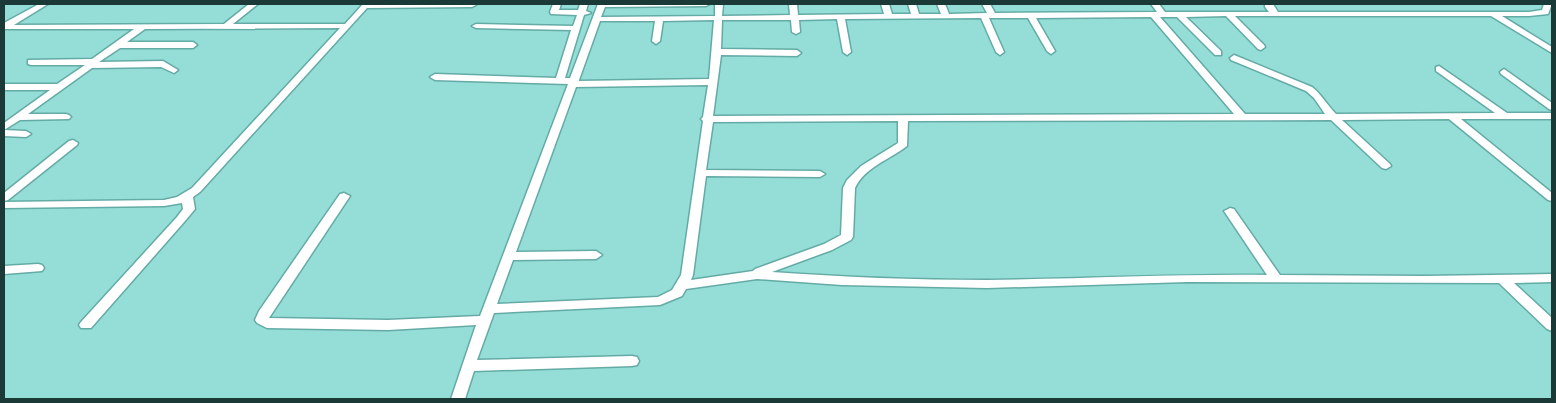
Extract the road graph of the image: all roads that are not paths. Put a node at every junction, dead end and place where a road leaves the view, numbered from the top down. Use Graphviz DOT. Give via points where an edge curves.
graph roads {
  1 [pos="44,4"];
  2 [pos="254,4"];
  3 [pos="472,4"];
  4 [pos="557,4"];
  5 [pos="584,4"];
  6 [pos="706,4"];
  7 [pos="719,4"];
  8 [pos="793,4"];
  9 [pos="885,4"];
  10 [pos="912,4"];
  11 [pos="941,4"];
  12 [pos="986,4"];
  13 [pos="1154,4"];
  14 [pos="1269,4"];
  15 [pos="1548,4"];
  16 [pos="367,5"];
  17 [pos="600,10"];
  18 [pos="581,13"];
  19 [pos="1179,14"];
  20 [pos="1228,14"];
  21 [pos="1493,14"];
  22 [pos="1030,15"];
  23 [pos="1158,15"];
  24 [pos="1278,15"];
  25 [pos="464,16"];
  26 [pos="794,16"];
  27 [pos="840,16"];
  28 [pos="888,16"];
  29 [pos="916,16"];
  30 [pos="946,16"];
  31 [pos="988,16"];
  32 [pos="717,17"];
  33 [pos="659,18"];
  34 [pos="144,26"];
  35 [pos="227,26"];
  36 [pos="348,26"];
  37 [pos="476,26"];
  38 [pos="4,27"];
  39 [pos="576,28"];
  40 [pos="796,32"];
  41 [pos="656,41"];
  42 [pos="118,45"];
  43 [pos="194,45"];
  44 [pos="1261,47"];
  45 [pos="1552,50"];
  46 [pos="1050,51"];
  47 [pos="717,52"];
  48 [pos="797,52"];
  49 [pos="847,52"];
  50 [pos="1000,52"];
  51 [pos="1218,53"];
  52 [pos="1234,58"];
  53 [pos="30,62"];
  54 [pos="90,63"];
  55 [pos="1439,69"];
  56 [pos="174,70"];
  57 [pos="1504,72"];
  58 [pos="435,77"];
  59 [pos="560,79"];
  60 [pos="574,82"];
  61 [pos="712,82"];
  62 [pos="57,87"];
  63 [pos="4,88"];
  64 [pos="1552,107"];
  65 [pos="1241,116"];
  66 [pos="1334,116"];
  67 [pos="1450,116"];
  68 [pos="1504,116"];
  69 [pos="1552,116"];
  70 [pos="19,117"];
  71 [pos="66,117"];
  72 [pos="706,119"];
  73 [pos="903,119"];
  74 [pos="4,128"];
  75 [pos="4,133"];
  76 [pos="26,134"];
  77 [pos="73,143"];
  78 [pos="1386,166"];
  79 [pos="700,173"];
  80 [pos="820,174"];
  81 [pos="344,196"];
  82 [pos="186,197"];
  83 [pos="4,198"];
  84 [pos="1552,198"];
  85 [pos="4,205"];
  86 [pos="1230,211"];
  87 [pos="596,255"];
  88 [pos="509,256"];
  89 [pos="38,268"];
  90 [pos="4,270"];
  91 [pos="748,276"];
  92 [pos="1552,278"];
  93 [pos="1277,279"];
  94 [pos="1502,279"];
  95 [pos="682,285"];
  96 [pos="487,314"];
  97 [pos="86,325"];
  98 [pos="1552,326"];
  99 [pos="632,361"];
  100 [pos="468,366"];
  101 [pos="458,399"];
  1 -- 38 [label="street"];
  2 -- 35 [label="street"];
  3 -- 16 [label="street"];
  3 -- 25 [label="street"];
  4 -- 18 [label="street" via="554,12"];
  5 -- 18 [label="street"];
  6 -- 17 [label="street"];
  7 -- 32 [label="street"];
  8 -- 26 [label="street"];
  9 -- 28 [label="street"];
  10 -- 29 [label="street"];
  11 -- 30 [label="street"];
  12 -- 31 [label="street"];
  13 -- 23 [label="street"];
  14 -- 24 [label="street"];
  15 -- 21 [label="street" via="1546,12 1541,14"];
  16 -- 36 [label="street"];
  17 -- 18 [label="street"];
  17 -- 33 [label="street"];
  17 -- 60 [label="street"];
  18 -- 39 [label="street"];
  19 -- 20 [label="street"];
  19 -- 23 [label="street"];
  19 -- 51 [label="street"];
  20 -- 24 [label="street"];
  20 -- 44 [label="street"];
  21 -- 24 [label="street"];
  21 -- 45 [label="street"];
  22 -- 23 [label="street"];
  22 -- 31 [label="street"];
  22 -- 46 [label="street"];
  23 -- 65 [label="street"];
  26 -- 27 [label="street"];
  26 -- 32 [label="street"];
  26 -- 40 [label="street"];
  27 -- 28 [label="street"];
  27 -- 49 [label="street"];
  28 -- 29 [label="street"];
  29 -- 30 [label="street"];
  30 -- 31 [label="street"];
  31 -- 50 [label="street"];
  32 -- 33 [label="street"];
  32 -- 47 [label="street"];
  33 -- 41 [label="street"];
  34 -- 35 [label="street"];
  34 -- 38 [label="street"];
  34 -- 42 [label="street"];
  35 -- 36 [label="street"];
  36 -- 82 [label="street"];
  37 -- 39 [label="street"];
  39 -- 59 [label="street"];
  42 -- 43 [label="street"];
  42 -- 54 [label="street"];
  47 -- 48 [label="street"];
  47 -- 61 [label="street"];
  52 -- 66 [label="street" via="1309,89"];
  53 -- 54 [label="street"];
  54 -- 56 [label="street" via="164,64"];
  54 -- 62 [label="street"];
  55 -- 68 [label="street"];
  57 -- 64 [label="street"];
  58 -- 59 [label="street"];
  59 -- 60 [label="street"];
  60 -- 61 [label="street"];
  60 -- 88 [label="street"];
  61 -- 72 [label="street"];
  62 -- 63 [label="street"];
  62 -- 70 [label="street"];
  65 -- 66 [label="street"];
  65 -- 73 [label="street"];
  66 -- 67 [label="street"];
  66 -- 78 [label="street"];
  67 -- 68 [label="street"];
  67 -- 84 [label="street"];
  68 -- 69 [label="street"];
  70 -- 71 [label="street"];
  70 -- 74 [label="street"];
  72 -- 73 [label="street"];
  72 -- 79 [label="street"];
  73 -- 91 [label="street" via="903,144 868,166 851,182 847,237"];
  75 -- 76 [label="street"];
  77 -- 83 [label="street"];
  79 -- 80 [label="street"];
  79 -- 95 [label="street" via="687,274"];
  81 -- 96 [label="street" via="262,320 267,323 350,325"];
  82 -- 85 [label="street" via="164,203"];
  82 -- 97 [label="street" via="188,209 181,219"];
  86 -- 93 [label="street"];
  87 -- 88 [label="street"];
  88 -- 96 [label="street"];
  89 -- 90 [label="street"];
  91 -- 93 [label="street" via="987,284"];
  91 -- 95 [label="street"];
  92 -- 94 [label="street"];
  93 -- 94 [label="street"];
  94 -- 98 [label="street"];
  95 -- 96 [label="street" via="673,296 660,301"];
  96 -- 100 [label="street"];
  99 -- 100 [label="street"];
  100 -- 101 [label="street"];
}
